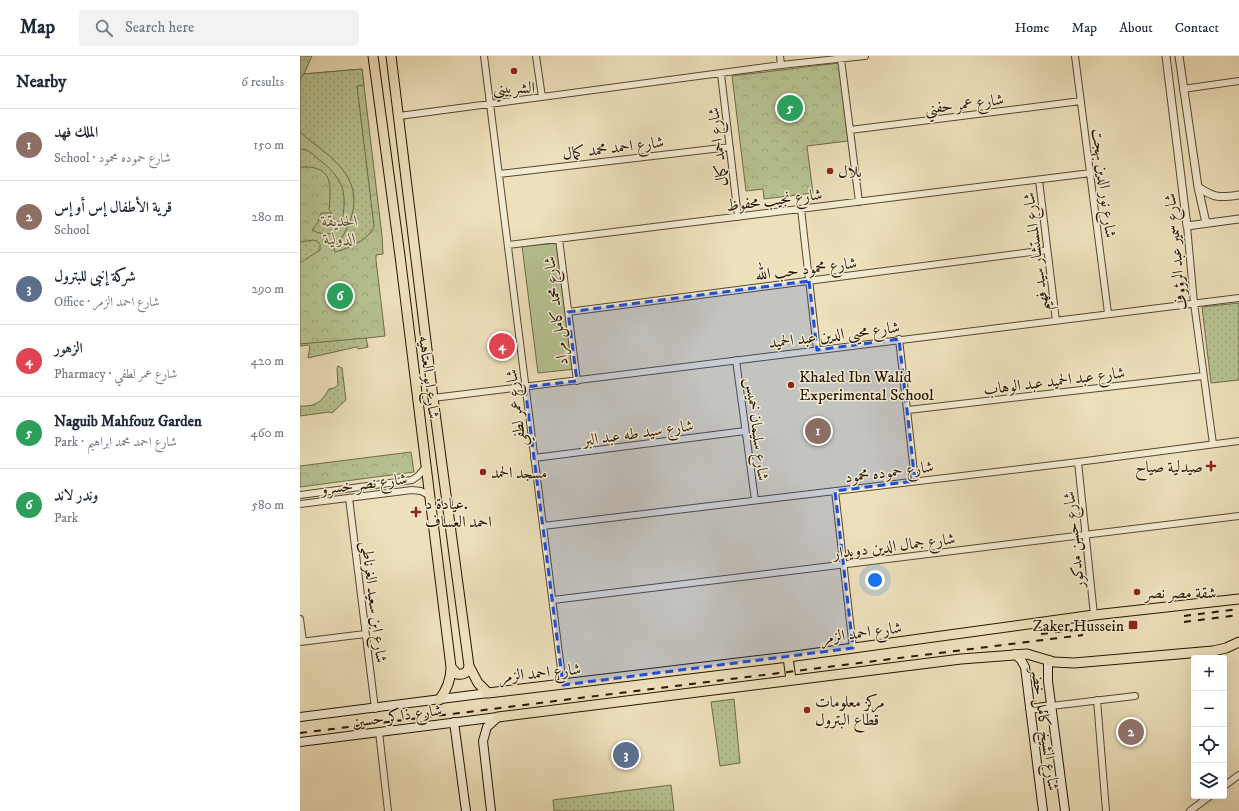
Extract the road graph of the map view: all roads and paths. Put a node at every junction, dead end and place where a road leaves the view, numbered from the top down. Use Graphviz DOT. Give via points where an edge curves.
graph roads {
  1 [pos="373,56"];
  2 [pos="392,56"];
  3 [pos="484,56"];
  4 [pos="536,56"];
  5 [pos="780,56"];
  6 [pos="865,56"];
  7 [pos="1075,56"];
  8 [pos="1166,56"];
  9 [pos="1179,56"];
  10 [pos="841,59"];
  11 [pos="781,65"];
  12 [pos="721,74"];
  13 [pos="1239,81"];
  14 [pos="1183,89"];
  15 [pos="542,97"];
  16 [pos="1081,101"];
  17 [pos="490,104"];
  18 [pos="399,116"];
  19 [pos="850,130"];
  20 [pos="730,147"];
  21 [pos="1090,173"];
  22 [pos="499,174"];
  23 [pos="1039,180"];
  24 [pos="1198,187"];
  25 [pos="1239,195"];
  26 [pos="859,202"];
  27 [pos="801,209"];
  28 [pos="738,217"];
  29 [pos="1239,219"];
  30 [pos="1206,223"];
  31 [pos="1187,226"];
  32 [pos="560,239"];
  33 [pos="508,245"];
  34 [pos="1047,250"];
  35 [pos="809,281"];
  36 [pos="1239,298"];
  37 [pos="1194,304"];
  38 [pos="568,312"];
  39 [pos="1108,313"];
  40 [pos="1056,321"];
  41 [pos="899,339"];
  42 [pos="817,350"];
  43 [pos="736,360"];
  44 [pos="1203,376"];
  45 [pos="577,381"];
  46 [pos="525,387"];
  47 [pos="433,398"];
  48 [pos="908,410"];
  49 [pos="745,430"];
  50 [pos="1239,441"];
  51 [pos="1213,444"];
  52 [pos="534,458"];
  53 [pos="1078,462"];
  54 [pos="426,467"];
  55 [pos="915,481"];
  56 [pos="402,482"];
  57 [pos="402,490"];
  58 [pos="835,491"];
  59 [pos="300,495"];
  60 [pos="430,496"];
  61 [pos="349,498"];
  62 [pos="755,500"];
  63 [pos="300,504"];
  64 [pos="1239,516"];
  65 [pos="543,526"];
  66 [pos="1086,535"];
  67 [pos="844,564"];
  68 [pos="1239,599"];
  69 [pos="552,600"];
  70 [pos="1094,615"];
  71 [pos="300,619"];
  72 [pos="365,634"];
  73 [pos="301,642"];
  74 [pos="1239,642"];
  75 [pos="853,648"];
  76 [pos="1015,654"];
  77 [pos="788,657"];
  78 [pos="1048,660"];
  79 [pos="469,666"];
  80 [pos="452,667"];
  81 [pos="791,680"];
  82 [pos="563,685"];
  83 [pos="488,693"];
  84 [pos="1135,696"];
  85 [pos="439,700"];
  86 [pos="1098,700"];
  87 [pos="1051,706"];
  88 [pos="375,708"];
  89 [pos="1030,709"];
  90 [pos="498,717"];
  91 [pos="300,718"];
  92 [pos="454,722"];
  93 [pos="379,732"];
  94 [pos="300,742"];
  95 [pos="1239,775"];
  96 [pos="1227,784"];
  97 [pos="1206,799"];
  98 [pos="388,811"];
  99 [pos="466,811"];
  100 [pos="491,811"];
  101 [pos="1043,811"];
  102 [pos="1064,811"];
  103 [pos="1106,811"];
  104 [pos="1190,811"];
  1 -- 54 [label="main road, شارع ابو العتاهيه"];
  2 -- 18 [label="main road, شارع ابو العتاهيه"];
  3 -- 17 [label="street, شارع عمر لطفي"];
  4 -- 15 [label="street"];
  5 -- 11 [label="street"];
  6 -- 10 [label="street"];
  7 -- 16 [label="street, شارع نور الدين بهجت"];
  8 -- 31 [label="street, شارع سمير عبد الرؤوف"];
  9 -- 14 [label="street, شارع سمير عبد الرؤوف"];
  10 -- 11 [label="street"];
  10 -- 19 [label="street"];
  11 -- 12 [label="street"];
  12 -- 15 [label="street"];
  12 -- 20 [label="street, شارع احمد كمال"];
  13 -- 14 [label="street"];
  14 -- 24 [label="street, شارع سمير عبد الرؤوف"];
  15 -- 17 [label="street"];
  16 -- 19 [label="street, شارع عمر حفني"];
  16 -- 21 [label="street, شارع نور الدين بهجت"];
  17 -- 18 [label="street"];
  17 -- 22 [label="street, شارع عمر لطفي"];
  18 -- 47 [label="main road, شارع ابو العتاهيه"];
  19 -- 26 [label="street"];
  20 -- 22 [label="street, شارع احمد محمد كمال"];
  20 -- 28 [label="street, شارع احمد كمال"];
  21 -- 23 [label="street, شارع نجيب محفوظ"];
  21 -- 39 [label="street, شارع نور الدين بهجت"];
  22 -- 33 [label="street, شارع عمر لطفي"];
  23 -- 26 [label="street, شارع نجيب محفوظ"];
  23 -- 34 [label="street, شارع المستشار سيد فهيم"];
  24 -- 25 [label="street" via="1217,197"];
  24 -- 30 [label="street, شارع سمير عبد الرؤوف"];
  26 -- 27 [label="street, شارع نجيب محفوظ"];
  27 -- 28 [label="street, شارع نجيب محفوظ"];
  27 -- 35 [label="street"];
  28 -- 32 [label="street, شارع نجيب محفوظ"];
  29 -- 30 [label="street"];
  30 -- 31 [label="street"];
  31 -- 37 [label="street, شارع سمير عبد الرؤوف"];
  32 -- 33 [label="street, شارع نجيب محفوظ"];
  32 -- 38 [label="street, شارع محمد كامل مراد"];
  33 -- 46 [label="street, شارع عمر لطفي"];
  34 -- 35 [label="street, شارع محمود حب الله"];
  34 -- 40 [label="street, شارع المستشار سيد فهيم"];
  35 -- 38 [label="street, شارع محمود حب الله"];
  35 -- 42 [label="street"];
  36 -- 37 [label="street, شارع محيى الدين عبد الحميد"];
  37 -- 39 [label="street, شارع محيى الدين عبد الحميد"];
  37 -- 44 [label="street, شارع سمير عبد الرؤوف"];
  38 -- 45 [label="street, شارع محمد كامل مراد"];
  39 -- 40 [label="street, شارع محيى الدين عبد الحميد"];
  40 -- 41 [label="street, شارع محيى الدين عبد الحميد"];
  41 -- 42 [label="street, شارع محيى الدين عبد الحميد"];
  41 -- 48 [label="street"];
  42 -- 43 [label="street, شارع محيى الدين عبد الحميد"];
  43 -- 45 [label="street, شارع محيى الدين عبد الحميد"];
  43 -- 49 [label="street, شارع سليمان خميس"];
  44 -- 48 [label="street, شارع عبد الحميد عبد الوهاب"];
  44 -- 51 [label="street, شارع سمير عبد الرؤوف"];
  45 -- 46 [label="street, شارع محيى الدين عبد الحميد"];
  46 -- 47 [label="street, شارع محيى الدين عبد الحميد"];
  46 -- 52 [label="street, شارع عمر لطفي"];
  47 -- 79 [label="main road, شارع ابو العتاهيه"];
  48 -- 55 [label="street"];
  49 -- 52 [label="street, شارع سيد طه عبد البر"];
  49 -- 62 [label="street, شارع سليمان خميس"];
  50 -- 51 [label="street, شارع حموده محمود"];
  51 -- 53 [label="street, شارع حموده محمود"];
  52 -- 65 [label="street, شارع عمر لطفي"];
  53 -- 55 [label="street, شارع حموده محمود"];
  53 -- 66 [label="street, شارع حسن مدكور"];
  54 -- 56 [label="street, شارع نصر خسرو" via="415,478"];
  54 -- 60 [label="main road, شارع ابو العتاهيه"];
  55 -- 58 [label="street, شارع حموده محمود"];
  56 -- 57 [label="street" via="405,486"];
  56 -- 59 [label="street, شارع نصر خسرو"];
  57 -- 60 [label="street, شارع نصر خسرو" via="416,490"];
  57 -- 61 [label="street, شارع نصر خسرو"];
  58 -- 62 [label="street, شارع حموده محمود"];
  58 -- 67 [label="street"];
  60 -- 80 [label="main road, شارع ابو العتاهيه"];
  61 -- 63 [label="street, شارع نصر خسرو"];
  61 -- 72 [label="street, شارع ابن سعيد الغرناطى"];
  62 -- 65 [label="street, شارع حموده محمود"];
  64 -- 66 [label="street, شارع جمال الدين دويدار"];
  65 -- 69 [label="street, شارع عمر لطفي"];
  66 -- 67 [label="street, شارع جمال الدين دويدار"];
  66 -- 70 [label="street, شارع حسن مدكور"];
  67 -- 69 [label="street, شارع جمال الدين دويدار"];
  67 -- 75 [label="street"];
  68 -- 70 [label="main road, شارع احمد الزمر"];
  69 -- 82 [label="street, شارع عمر لطفي"];
  70 -- 75 [label="main road, شارع احمد الزمر"];
  71 -- 73 [label="street"];
  72 -- 73 [label="street"];
  72 -- 88 [label="street, شارع ابن سعيد الغرناطى"];
  74 -- 78 [label="main road" via="1213,651 1074,664"];
  75 -- 77 [label="main road, شارع احمد الزمر"];
  76 -- 78 [label="main road" via="1034,655"];
  76 -- 81 [label="main road"];
  76 -- 89 [label="main road, شارع الشيخ كامل خضر" via="1024,667"];
  77 -- 81 [label="main road"];
  77 -- 82 [label="main road, شارع احمد الزمر"];
  78 -- 87 [label="main road, شارع الشيخ كامل خضر"];
  79 -- 80 [label="main road" via="462,674 457,674"];
  79 -- 83 [label="main road, شارع ابو العتاهيه" via="478,683"];
  80 -- 85 [label="main road, شارع ابو العتاهيه" via="450,681"];
  81 -- 90 [label="main road"];
  82 -- 83 [label="main road, شارع احمد الزمر"];
  83 -- 85 [label="main road, شارع ذاكر حسين"];
  84 -- 86 [label="street"];
  85 -- 88 [label="main road, شارع ذاكر حسين"];
  86 -- 87 [label="street"];
  86 -- 103 [label="street"];
  87 -- 89 [label="main road"];
  87 -- 102 [label="main road, شارع الشيخ كامل خضر"];
  88 -- 91 [label="main road, شارع ذاكر حسين"];
  89 -- 101 [label="main road, شارع الشيخ كامل خضر"];
  90 -- 92 [label="main road, شارع ذاكر حسين"];
  90 -- 100 [label="main road" via="487,727 483,741"];
  92 -- 93 [label="main road, شارع ذاكر حسين"];
  92 -- 99 [label="main road"];
  93 -- 94 [label="main road, شارع ذاكر حسين"];
  93 -- 98 [label="street"];
  95 -- 96 [label="street"];
  97 -- 104 [label="street"];
}
